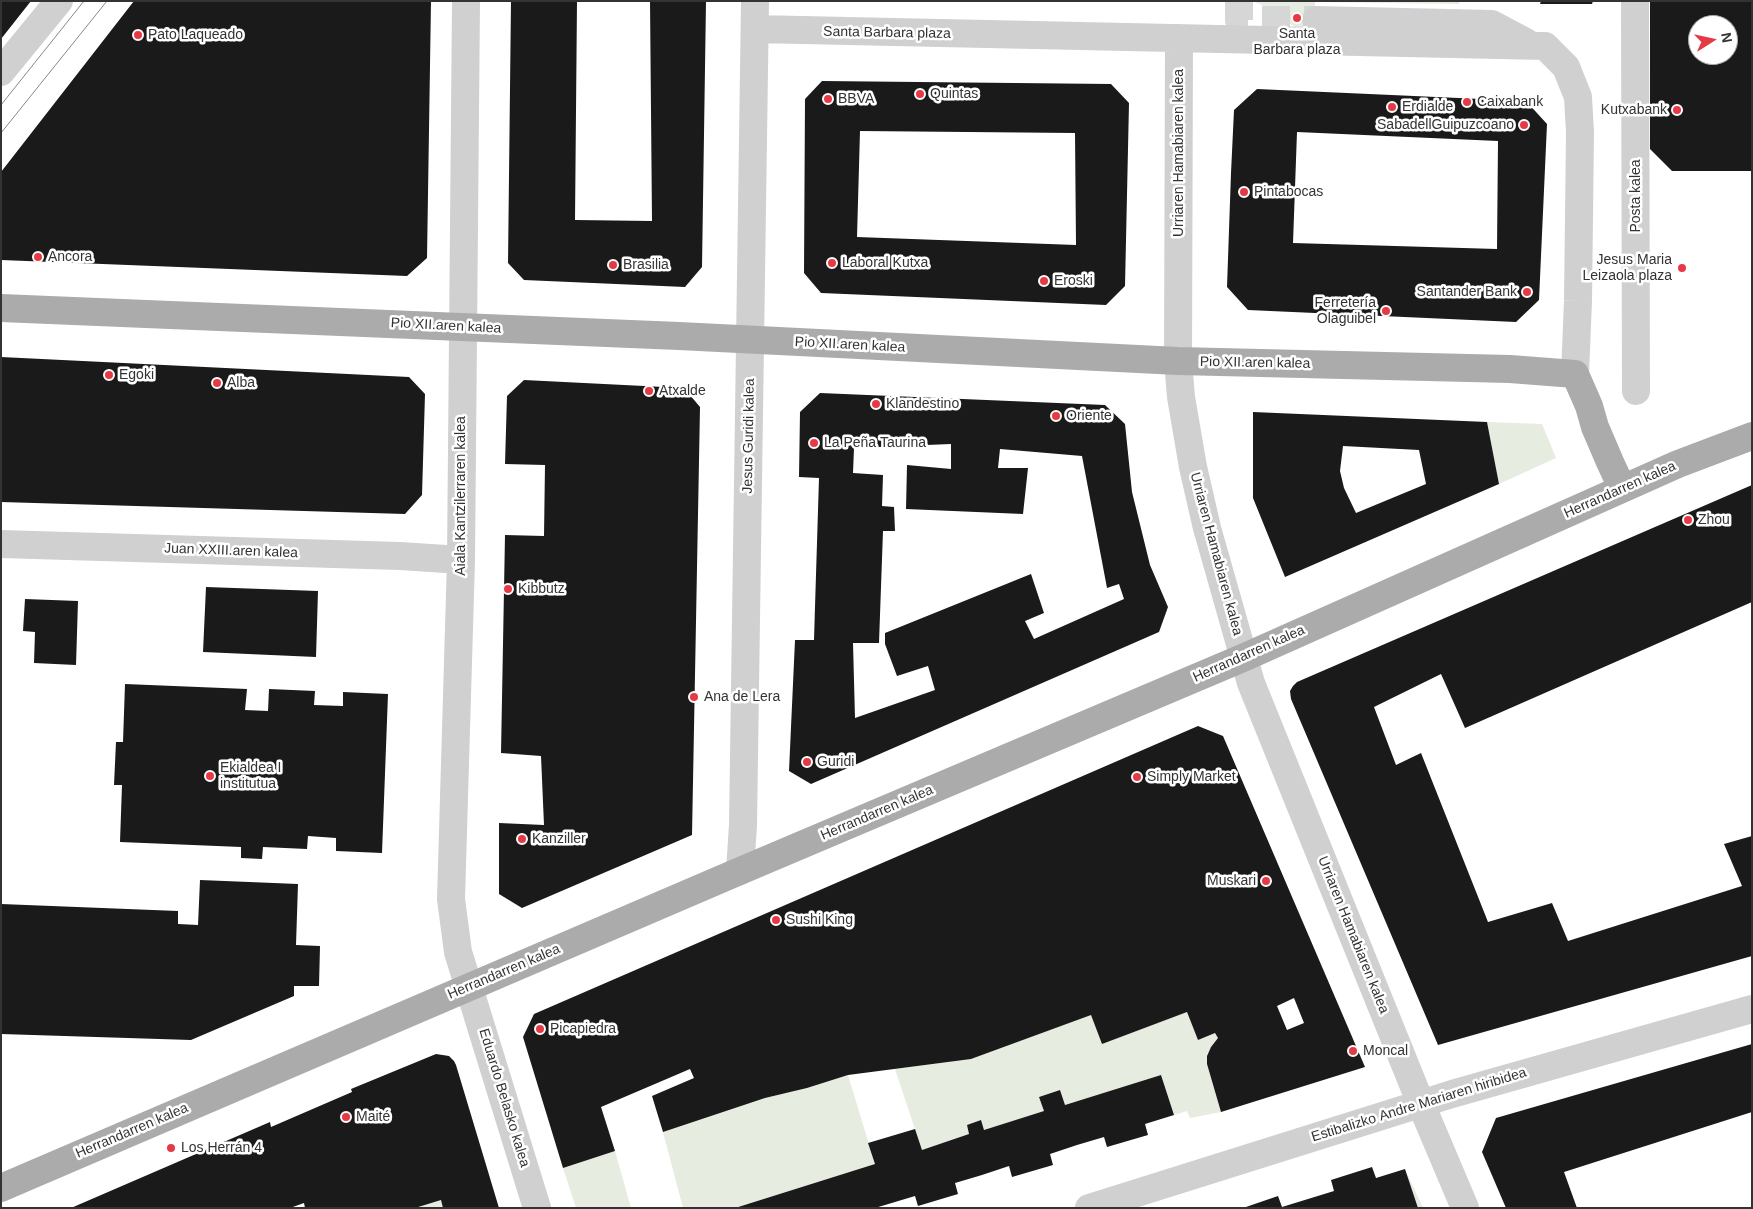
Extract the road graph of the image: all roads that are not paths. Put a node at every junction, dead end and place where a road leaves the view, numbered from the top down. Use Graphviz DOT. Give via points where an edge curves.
graph roads {
  1 [pos="59,1"];
  2 [pos="466,1"];
  3 [pos="755,1"];
  4 [pos="1635,1"];
  5 [pos="1316,20"];
  6 [pos="755,29"];
  7 [pos="1179,38"];
  8 [pos="1530,44"];
  9 [pos="1,72"];
  10 [pos="1,308"];
  11 [pos="462,327"];
  12 [pos="751,341"];
  13 [pos="1178,361"];
  14 [pos="1575,374"];
  15 [pos="1636,391"];
  16 [pos="1752,436"];
  17 [pos="1622,488"];
  18 [pos="1,544"];
  19 [pos="461,560"];
  20 [pos="1244,657"];
  21 [pos="740,871"];
  22 [pos="470,988"];
  23 [pos="1752,1009"];
  24 [pos="1421,1104"];
  25 [pos="1,1188"];
  26 [pos="537,1208"];
  27 [pos="1089,1208"];
  28 [pos="1465,1208"];
  1 -- 9 [label="street"];
  2 -- 11 [label="street, Aiala Kantzilerraren kalea"];
  3 -- 6 [label="street, Jesus Guridi kalea"];
  4 -- 15 [label="street, Posta kalea"];
  5 -- 8 [label="street" via="1492,24"];
  6 -- 7 [label="street, Santa Barbara plaza"];
  6 -- 12 [label="street, Jesus Guridi kalea"];
  7 -- 8 [label="street, Santa Barbara plaza"];
  7 -- 13 [label="street, Urriaren Hamabiaren kalea"];
  8 -- 14 [label="street" via="1545,46 1566,67 1578,96"];
  10 -- 11 [label="main road, Pio XII.aren kalea"];
  11 -- 12 [label="main road, Pio XII.aren kalea"];
  11 -- 19 [label="street, Aiala Kantzilerraren kalea"];
  12 -- 13 [label="main road, Pio XII.aren kalea"];
  12 -- 21 [label="street, Jesus Guridi kalea"];
  13 -- 14 [label="main road, Pio XII.aren kalea" via="1500,369"];
  13 -- 20 [label="street, Urriaren Hamabiaren kalea" via="1193,467"];
  14 -- 17 [label="main road"];
  16 -- 17 [label="main road, Herrandarren kalea"];
  17 -- 20 [label="main road, Herrandarren kalea"];
  18 -- 19 [label="street, Juan XXIII.aren kalea"];
  19 -- 22 [label="street, Aiala Kantzilerraren kalea" via="451,899 458,952"];
  20 -- 21 [label="main road, Herrandarren kalea"];
  20 -- 24 [label="street, Urriaren Hamabiaren kalea" via="1251,683"];
  21 -- 22 [label="main road, Herrandarren kalea"];
  22 -- 25 [label="main road, Herrandarren kalea"];
  22 -- 26 [label="street, Eduardo Belasko kalea"];
  23 -- 24 [label="street, Estibalizko Andre Mariaren hiribidea"];
  24 -- 27 [label="street, Estibalizko Andre Mariaren hiribidea"];
  24 -- 28 [label="street, Urriaren Hamabiaren kalea"];
}
